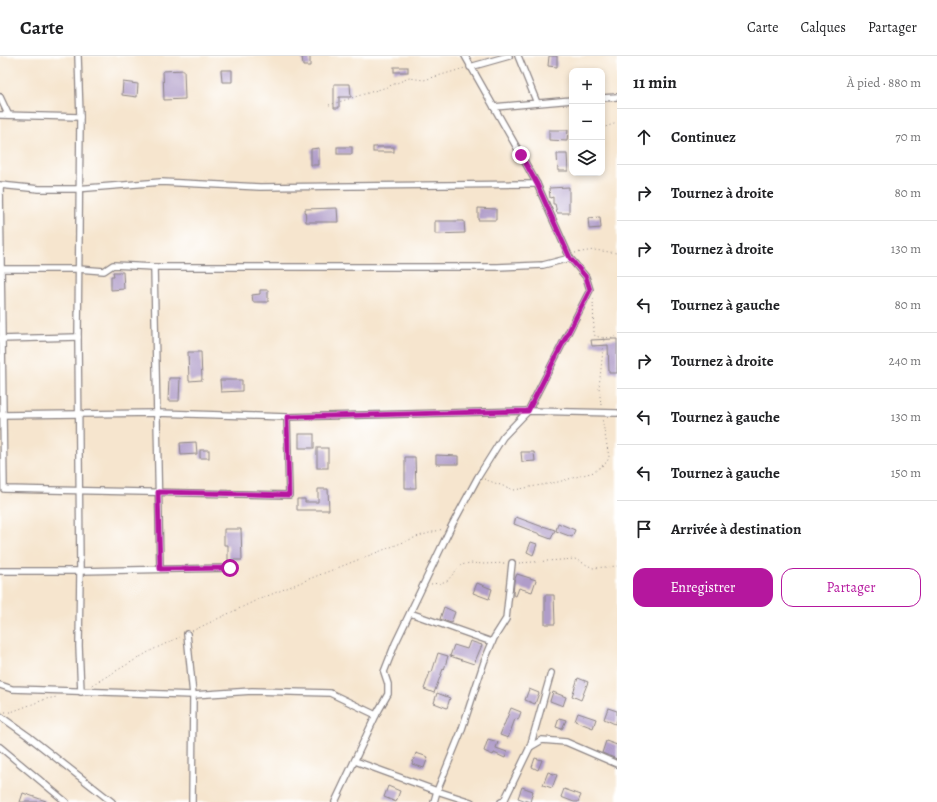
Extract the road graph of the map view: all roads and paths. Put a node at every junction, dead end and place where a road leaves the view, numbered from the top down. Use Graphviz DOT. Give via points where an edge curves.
graph roads {
  1 [pos="78,56"];
  2 [pos="465,56"];
  3 [pos="509,56"];
  4 [pos="518,56"];
  5 [pos="470,67"];
  6 [pos="0,97"];
  7 [pos="617,97"];
  8 [pos="605,98"];
  9 [pos="569,100"];
  10 [pos="537,103"];
  11 [pos="329,105"];
  12 [pos="494,107"];
  13 [pos="8,114"];
  14 [pos="0,115"];
  15 [pos="80,117"];
  16 [pos="617,123"];
  17 [pos="605,127"];
  18 [pos="537,184"];
  19 [pos="0,186"];
  20 [pos="78,188"];
  21 [pos="617,253"];
  22 [pos="569,256"];
  23 [pos="154,267"];
  24 [pos="1,269"];
  25 [pos="78,269"];
  26 [pos="590,290"];
  27 [pos="78,337"];
  28 [pos="617,337"];
  29 [pos="602,338"];
  30 [pos="1,339"];
  31 [pos="528,411"];
  32 [pos="601,412"];
  33 [pos="617,412"];
  34 [pos="157,413"];
  35 [pos="78,414"];
  36 [pos="2,415"];
  37 [pos="287,417"];
  38 [pos="478,477"];
  39 [pos="79,492"];
  40 [pos="158,492"];
  41 [pos="451,527"];
  42 [pos="512,563"];
  43 [pos="617,566"];
  44 [pos="230,568"];
  45 [pos="160,569"];
  46 [pos="0,571"];
  47 [pos="80,571"];
  48 [pos="424,582"];
  49 [pos="410,613"];
  50 [pos="187,634"];
  51 [pos="492,642"];
  52 [pos="551,673"];
  53 [pos="0,685"];
  54 [pos="81,692"];
  55 [pos="193,695"];
  56 [pos="60,696"];
  57 [pos="0,712"];
  58 [pos="376,715"];
  59 [pos="0,716"];
  60 [pos="0,747"];
  61 [pos="530,747"];
  62 [pos="355,761"];
  63 [pos="617,764"];
  64 [pos="437,791"];
  65 [pos="66,802"];
  66 [pos="112,802"];
  67 [pos="192,802"];
  68 [pos="335,802"];
  69 [pos="434,802"];
  70 [pos="471,802"];
  71 [pos="501,802"];
  1 -- 15 [label="street"];
  2 -- 5 [label="street"];
  3 -- 5 [label="street"];
  4 -- 10 [label="street"];
  5 -- 11 [label="path" via="424,80 409,78 387,88"];
  5 -- 12 [label="street"];
  6 -- 13 [label="street"];
  7 -- 8 [label="street"];
  9 -- 10 [label="street"];
  10 -- 12 [label="street"];
  12 -- 18 [label="street"];
  13 -- 14 [label="street"];
  13 -- 15 [label="street"];
  15 -- 20 [label="street"];
  16 -- 17 [label="path"];
  18 -- 20 [label="street" via="260,186 161,182"];
  18 -- 22 [label="street"];
  19 -- 20 [label="street"];
  19 -- 24 [label="street"];
  20 -- 25 [label="street"];
  21 -- 22 [label="path" via="594,250"];
  22 -- 23 [label="street" via="543,265 497,268"];
  22 -- 26 [label="street" via="586,277"];
  23 -- 25 [label="street" via="113,265 104,271"];
  23 -- 34 [label="street"];
  24 -- 25 [label="street"];
  24 -- 30 [label="street"];
  25 -- 27 [label="street"];
  26 -- 29 [label="path" via="593,297 594,333 595,336"];
  26 -- 31 [label="street"];
  27 -- 30 [label="street"];
  27 -- 35 [label="street"];
  28 -- 29 [label="path"];
  29 -- 32 [label="path" via="604,341 599,387"];
  30 -- 36 [label="street"];
  31 -- 32 [label="street"];
  31 -- 37 [label="street"];
  31 -- 38 [label="street" via="503,437"];
  32 -- 33 [label="street"];
  32 -- 38 [label="path" via="609,457 607,462 594,472 514,490"];
  34 -- 35 [label="street"];
  34 -- 37 [label="street"];
  34 -- 40 [label="street"];
  35 -- 36 [label="street"];
  35 -- 39 [label="street"];
  36 -- 39 [label="street" via="4,489"];
  37 -- 40 [label="street" via="289,495"];
  38 -- 41 [label="street"];
  39 -- 40 [label="street"];
  39 -- 47 [label="street"];
  40 -- 45 [label="street"];
  41 -- 48 [label="street"];
  41 -- 50 [label="path" via="419,536 309,578"];
  42 -- 43 [label="path" via="575,559 593,568"];
  42 -- 48 [label="path" via="470,563 461,565 447,581 430,584"];
  42 -- 51 [label="street" via="506,620"];
  44 -- 45 [label="street"];
  45 -- 47 [label="street"];
  46 -- 47 [label="street"];
  47 -- 54 [label="street"];
  48 -- 49 [label="street"];
  49 -- 51 [label="street"];
  49 -- 58 [label="street" via="384,672 388,694"];
  50 -- 54 [label="path" via="152,650"];
  50 -- 55 [label="street"];
  51 -- 64 [label="street" via="461,732"];
  52 -- 61 [label="street"];
  53 -- 54 [label="street" via="12,689"];
  54 -- 55 [label="street"];
  55 -- 58 [label="street" via="252,691 330,693"];
  55 -- 67 [label="street"];
  56 -- 57 [label="path" via="11,712"];
  58 -- 62 [label="street"];
  59 -- 66 [label="street"];
  60 -- 65 [label="street"];
  61 -- 63 [label="street" via="542,740 566,742"];
  61 -- 71 [label="street" via="504,801"];
  62 -- 64 [label="street"];
  62 -- 68 [label="street"];
  64 -- 69 [label="street"];
  64 -- 70 [label="street"];
}
